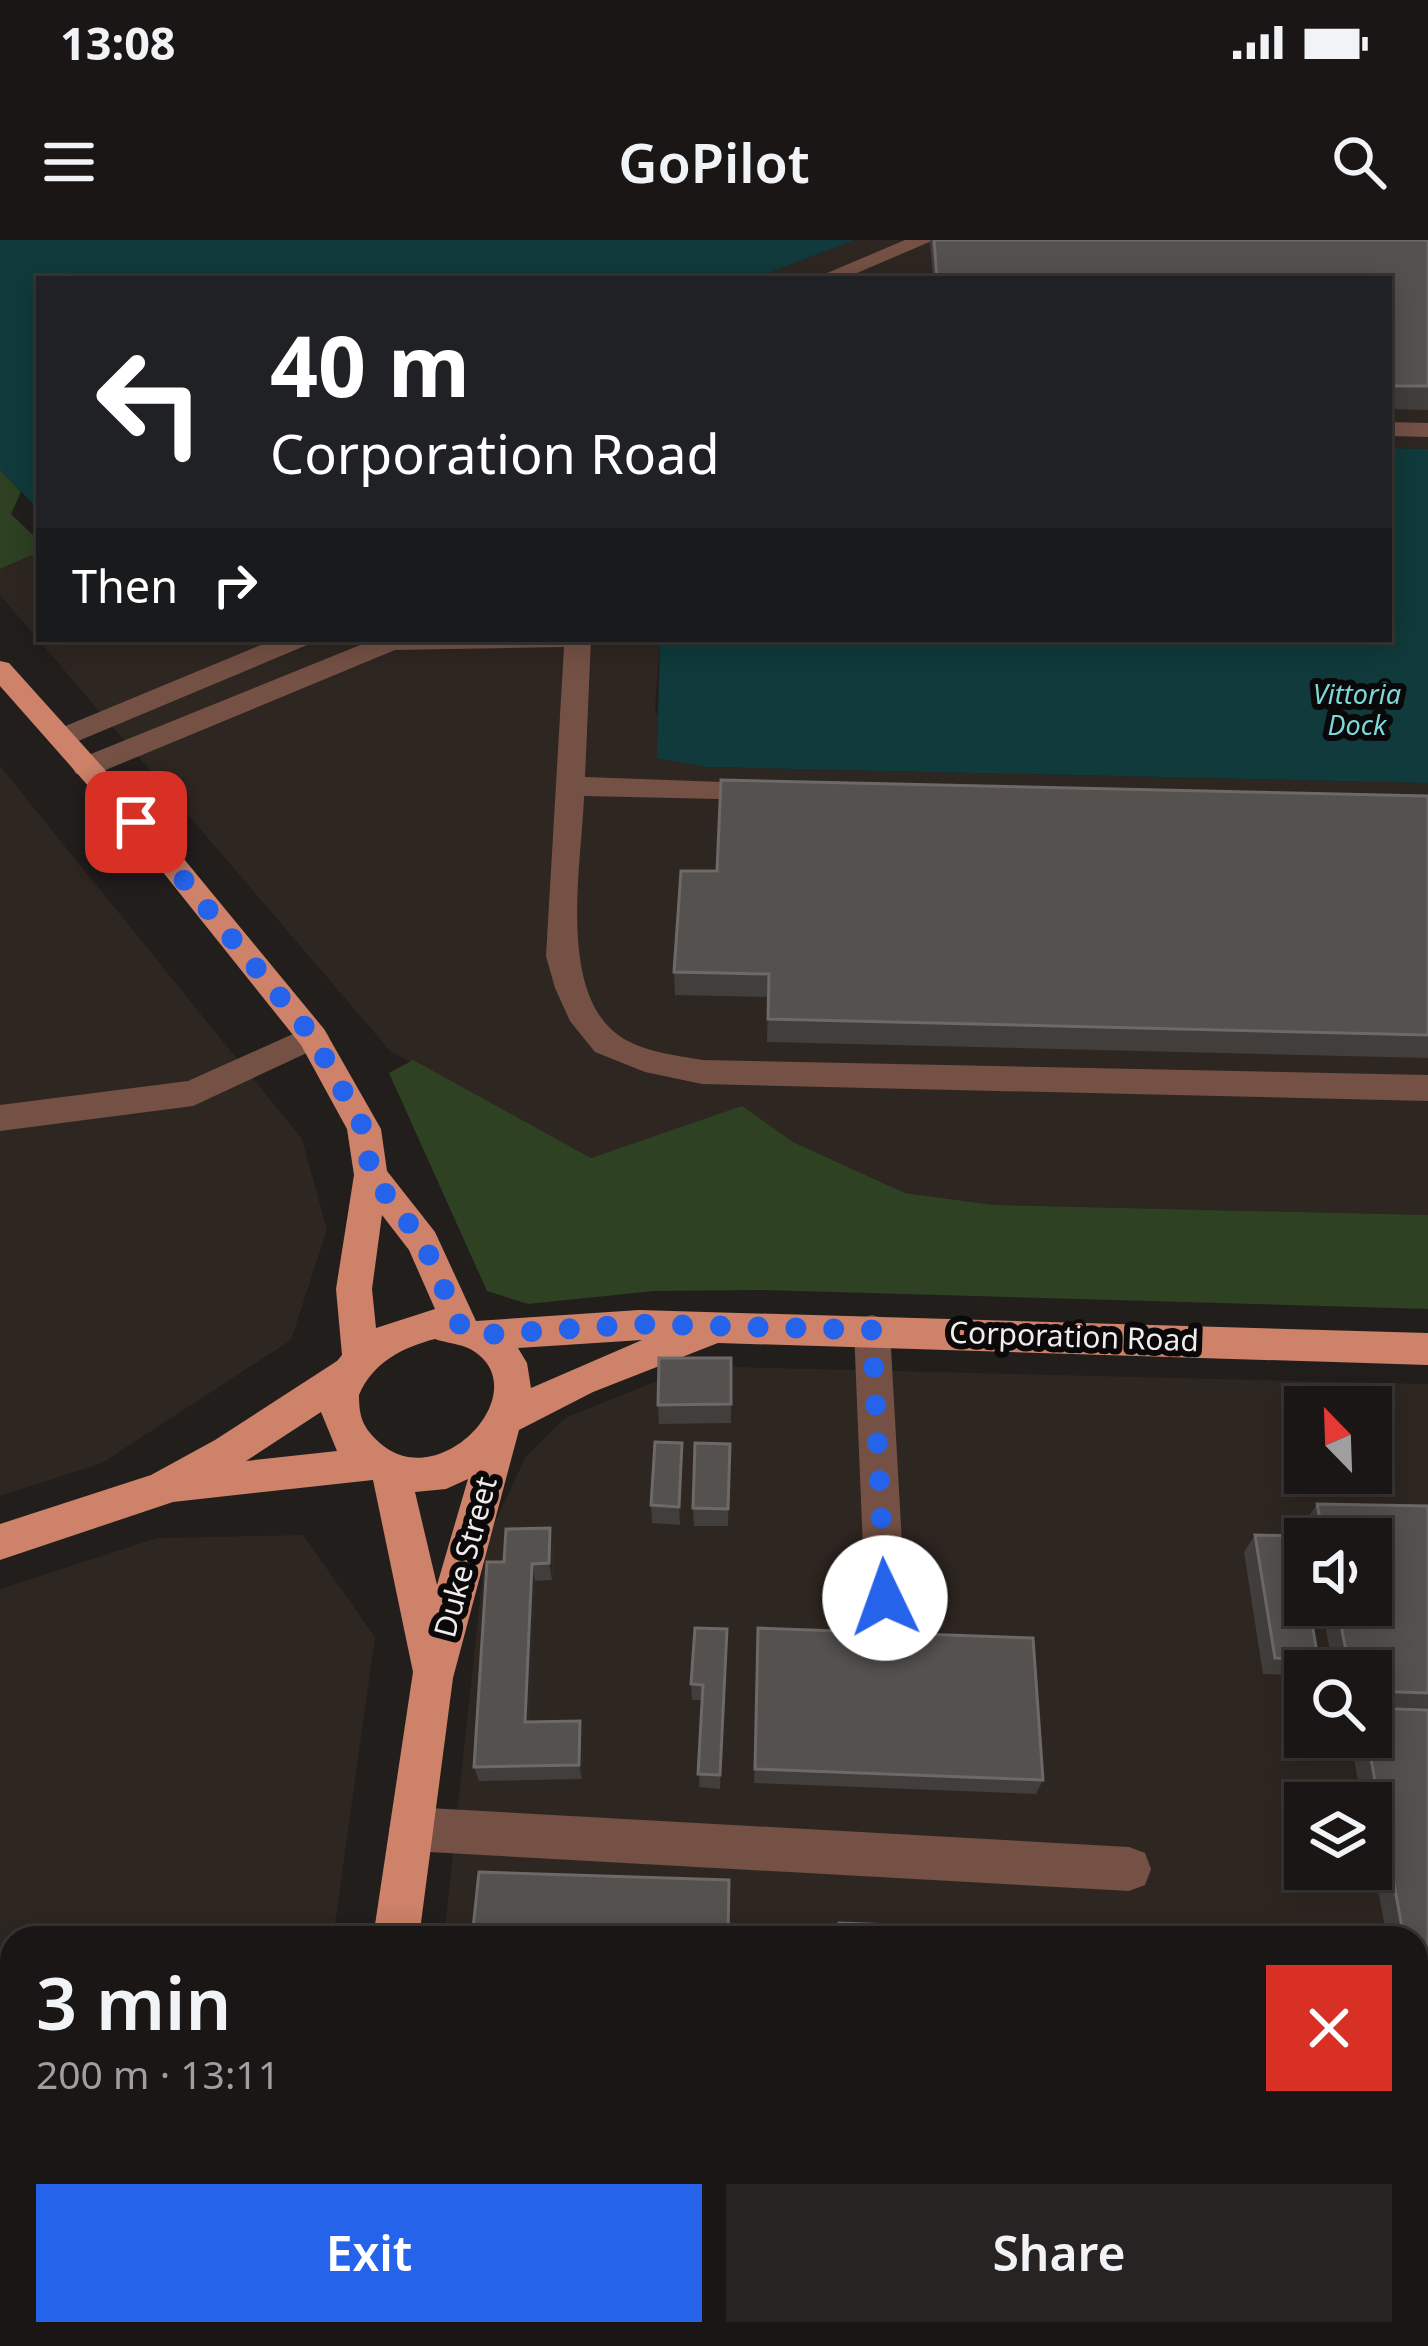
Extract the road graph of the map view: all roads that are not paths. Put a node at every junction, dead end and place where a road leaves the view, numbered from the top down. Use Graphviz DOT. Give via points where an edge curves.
graph roads {
  1 [pos="924,240"];
  2 [pos="832,276"];
  3 [pos="1392,429"];
  4 [pos="1428,430"];
  5 [pos="291,642"];
  6 [pos="394,642"];
  7 [pos="578,642"];
  8 [pos="0,669"];
  9 [pos="61,739"];
  10 [pos="86,766"];
  11 [pos="571,786"];
  12 [pos="785,791"];
  13 [pos="313,1037"];
  14 [pos="1428,1088"];
  15 [pos="7,1117"];
  16 [pos="371,1175"];
  17 [pos="720,1326"];
  18 [pos="872,1330"];
  19 [pos="471,1331"];
  20 [pos="1428,1349"];
  21 [pos="355,1364"];
  22 [pos="505,1426"];
  23 [pos="383,1466"];
  24 [pos="162,1489"];
  25 [pos="0,1542"];
  26 [pos="885,1598"];
  27 [pos="432,1678"];
  28 [pos="411,1828"];
  29 [pos="1129,1869"];
  30 [pos="398,1926"];
  1 -- 2 [label="street"];
  3 -- 4 [label="street"];
  5 -- 9 [label="street"];
  6 -- 10 [label="street"];
  7 -- 11 [label="street"];
  8 -- 9 [label="main road"];
  9 -- 10 [label="main road"];
  10 -- 13 [label="main road"];
  11 -- 12 [label="street"];
  11 -- 14 [label="street" via="562,956 594,1038 638,1060 702,1072"];
  13 -- 15 [label="street" via="193,1093"];
  13 -- 16 [label="main road" via="364,1129"];
  16 -- 19 [label="main road" via="423,1242"];
  16 -- 21 [label="main road" via="354,1289"];
  17 -- 18 [label="main road, Corporation Road"];
  17 -- 19 [label="main road, Corporation Road"];
  17 -- 22 [label="main road, Corporation Road" via="580,1382"];
  18 -- 20 [label="main road, Corporation Road"];
  18 -- 26 [label="street"];
  19 -- 21 [label="main road" via="406,1328"];
  19 -- 22 [label="main road" via="509,1366 514,1399"];
  21 -- 23 [label="main road" via="341,1393 342,1422 352,1443"];
  21 -- 24 [label="main road"];
  22 -- 23 [label="main road" via="453,1468 418,1474"];
  22 -- 27 [label="main road, Duke Street"];
  23 -- 24 [label="main road"];
  23 -- 27 [label="main road, Duke Street" via="422,1601"];
  24 -- 25 [label="main road"];
  27 -- 28 [label="main road, Duke Street"];
  28 -- 29 [label="street"];
  28 -- 30 [label="main road, Duke Street"];
}
